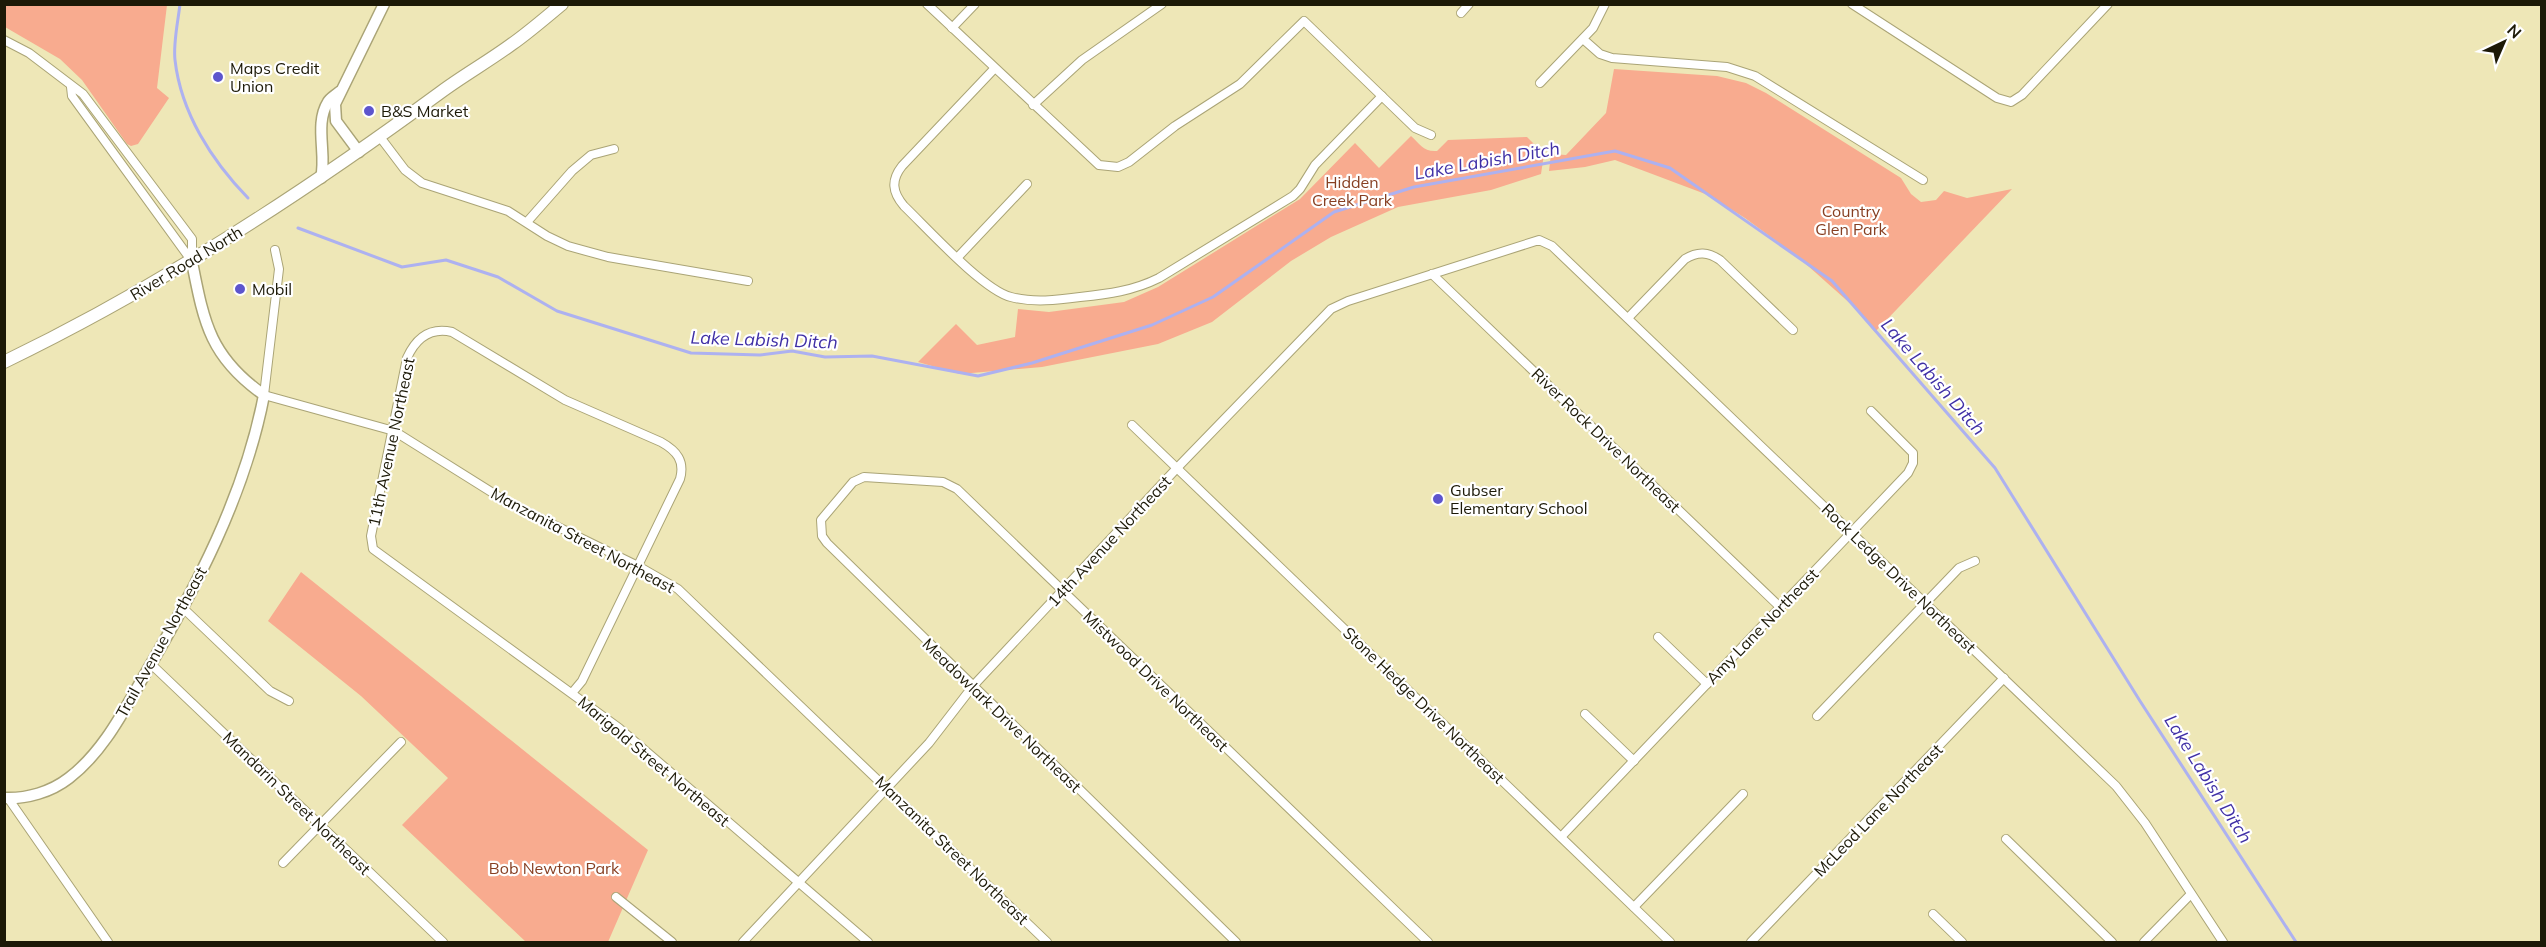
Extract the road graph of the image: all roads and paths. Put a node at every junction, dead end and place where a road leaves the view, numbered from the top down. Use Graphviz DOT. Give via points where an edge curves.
graph roads {
  1 [pos="384,4"];
  2 [pos="562,4"];
  3 [pos="927,4"];
  4 [pos="975,4"];
  5 [pos="1162,4"];
  6 [pos="1469,4"];
  7 [pos="1605,4"];
  8 [pos="1852,4"];
  9 [pos="2108,4"];
  10 [pos="1461,13"];
  11 [pos="952,28"];
  12 [pos="1583,39"];
  13 [pos="4,40"];
  14 [pos="994,69"];
  15 [pos="1540,83"];
  16 [pos="71,87"];
  17 [pos="339,92"];
  18 [pos="1382,96"];
  19 [pos="1033,105"];
  20 [pos="1431,135"];
  21 [pos="380,136"];
  22 [pos="614,149"];
  23 [pos="359,152"];
  24 [pos="321,178"];
  25 [pos="1923,180"];
  26 [pos="1027,184"];
  27 [pos="527,222"];
  28 [pos="1543,240"];
  29 [pos="275,250"];
  30 [pos="958,257"];
  31 [pos="192,262"];
  32 [pos="1432,274"];
  33 [pos="748,281"];
  34 [pos="1628,318"];
  35 [pos="1793,330"];
  36 [pos="4,362"];
  37 [pos="264,395"];
  38 [pos="1871,411"];
  39 [pos="1132,425"];
  40 [pos="394,431"];
  41 [pos="1177,468"];
  42 [pos="858,479"];
  43 [pos="1851,532"];
  44 [pos="373,549"];
  45 [pos="1975,561"];
  46 [pos="638,566"];
  47 [pos="1062,591"];
  48 [pos="1926,603"];
  49 [pos="1780,607"];
  50 [pos="184,609"];
  51 [pos="1658,637"];
  52 [pos="151,664"];
  53 [pos="2004,678"];
  54 [pos="1707,684"];
  55 [pos="972,686"];
  56 [pos="572,693"];
  57 [pos="288,701"];
  58 [pos="1585,714"];
  59 [pos="1817,716"];
  60 [pos="402,742"];
  61 [pos="1634,761"];
  62 [pos="888,789"];
  63 [pos="1743,794"];
  64 [pos="6,798"];
  65 [pos="320,825"];
  66 [pos="1561,837"];
  67 [pos="2006,839"];
  68 [pos="283,863"];
  69 [pos="800,884"];
  70 [pos="2191,894"];
  71 [pos="616,897"];
  72 [pos="1634,907"];
  73 [pos="1933,914"];
  74 [pos="102,935"];
  75 [pos="95,942"];
  76 [pos="108,942"];
  77 [pos="443,942"];
  78 [pos="672,942"];
  79 [pos="743,942"];
  80 [pos="867,942"];
  81 [pos="1047,942"];
  82 [pos="1236,942"];
  83 [pos="1428,942"];
  84 [pos="1670,942"];
  85 [pos="1751,942"];
  86 [pos="1962,942"];
  87 [pos="2112,942"];
  88 [pos="2144,942"];
  89 [pos="2223,942"];
  1 -- 17 [label="street"];
  2 -- 21 [label="main road, River Road North" via="513,44"];
  3 -- 11 [label="street"];
  4 -- 11 [label="street"];
  5 -- 19 [label="street" via="1082,60"];
  6 -- 10 [label="street"];
  7 -- 12 [label="street" via="1600,19"];
  8 -- 9 [label="street" via="1997,98 2011,102"];
  11 -- 14 [label="street"];
  12 -- 15 [label="street"];
  12 -- 25 [label="street" via="1600,54 1612,58 1727,67 1755,76"];
  13 -- 16 [label="street" via="29,52"];
  14 -- 19 [label="street"];
  14 -- 30 [label="street" via="902,166 893,184 898,200"];
  16 -- 31 [label="street" via="72,96"];
  16 -- 31 [label="street" via="83,94 192,239"];
  17 -- 23 [label="street" via="336,121"];
  17 -- 24 [label="street" via="328,102 324,114"];
  18 -- 19 [label="street" via="1304,21 1249,78 1118,167 1091,160"];
  18 -- 20 [label="street" via="1415,128"];
  18 -- 30 [label="street" via="1315,165 1293,196 1159,278 1136,288 1065,299 1020,299 986,284"];
  21 -- 23 [label="main road, River Road North"];
  21 -- 27 [label="street" via="405,170 422,183 495,205"];
  22 -- 27 [label="street" via="591,155"];
  23 -- 24 [label="main road, River Road North"];
  24 -- 31 [label="main road, River Road North"];
  26 -- 30 [label="street"];
  27 -- 33 [label="street" via="556,241 584,251"];
  28 -- 32 [label="street, 14th Avenue Northeast"];
  28 -- 34 [label="street, Rock Ledge Drive Northeast"];
  29 -- 37 [label="street, Trail Avenue Northeast" via="279,269"];
  31 -- 36 [label="main road, River Road North"];
  31 -- 37 [label="street, Manzanita Street Northeast" via="216,347 231,368"];
  32 -- 41 [label="street, 14th Avenue Northeast" via="1331,309"];
  32 -- 49 [label="street, River Rock Drive Northeast"];
  34 -- 35 [label="street" via="1685,259 1706,253 1720,261"];
  34 -- 43 [label="street, Rock Ledge Drive Northeast"];
  37 -- 40 [label="street, Manzanita Street Northeast"];
  37 -- 50 [label="street, Trail Avenue Northeast" via="238,483"];
  38 -- 43 [label="street, Amy Lane Northeast" via="1914,457 1908,473"];
  39 -- 41 [label="street, Stone Hedge Drive Northeast"];
  40 -- 44 [label="street, 11th Avenue Northeast" via="371,536"];
  40 -- 46 [label="street, Manzanita Street Northeast" via="509,503"];
  40 -- 46 [label="street, 11th Avenue Northeast" via="407,358 420,338 441,330 565,400 669,447 683,466 680,479"];
  41 -- 47 [label="street, 14th Avenue Northeast"];
  41 -- 66 [label="street, Stone Hedge Drive Northeast"];
  42 -- 47 [label="street, Mistwood Drive Northeast" via="951,484"];
  42 -- 55 [label="street, Meadowlark Drive Northeast" via="824,514 822,536"];
  43 -- 48 [label="street, Rock Ledge Drive Northeast"];
  43 -- 49 [label="street, Amy Lane Northeast"];
  44 -- 56 [label="street, Marigold Street Northeast"];
  45 -- 48 [label="street" via="1959,568"];
  46 -- 56 [label="street" via="582,681"];
  46 -- 62 [label="street, Manzanita Street Northeast" via="688,597"];
  47 -- 55 [label="street, 14th Avenue Northeast"];
  47 -- 83 [label="street, Mistwood Drive Northeast"];
  48 -- 53 [label="street, Rock Ledge Drive Northeast"];
  48 -- 59 [label="street"];
  49 -- 54 [label="street, Amy Lane Northeast"];
  50 -- 52 [label="street, Trail Avenue Northeast"];
  50 -- 57 [label="street" via="270,692"];
  51 -- 54 [label="street"];
  52 -- 64 [label="street, Trail Avenue Northeast" via="109,733 83,766 67,780 46,790"];
  52 -- 65 [label="street, Mandarin Street Northeast"];
  53 -- 70 [label="street, Rock Ledge Drive Northeast" via="2129,801"];
  53 -- 85 [label="street, McLeod Lane Northeast"];
  54 -- 61 [label="street, Amy Lane Northeast"];
  55 -- 62 [label="street, 14th Avenue Northeast" via="947,723"];
  55 -- 82 [label="street, Meadowlark Drive Northeast"];
  56 -- 69 [label="street, Marigold Street Northeast"];
  58 -- 61 [label="street"];
  60 -- 65 [label="street"];
  61 -- 66 [label="street, Amy Lane Northeast"];
  62 -- 69 [label="street, 14th Avenue Northeast"];
  62 -- 81 [label="street, Manzanita Street Northeast"];
  63 -- 72 [label="street"];
  64 -- 74 [label="street"];
  65 -- 68 [label="street"];
  65 -- 77 [label="street, Mandarin Street Northeast"];
  66 -- 72 [label="street, Stone Hedge Drive Northeast"];
  67 -- 87 [label="street"];
  69 -- 79 [label="street, 14th Avenue Northeast"];
  69 -- 80 [label="street, Marigold Street Northeast"];
  70 -- 88 [label="street"];
  70 -- 89 [label="street, Rock Ledge Drive Northeast"];
  71 -- 78 [label="street"];
  72 -- 84 [label="street, Stone Hedge Drive Northeast"];
  73 -- 86 [label="street"];
  74 -- 75 [label="street"];
  74 -- 76 [label="street"];
}
